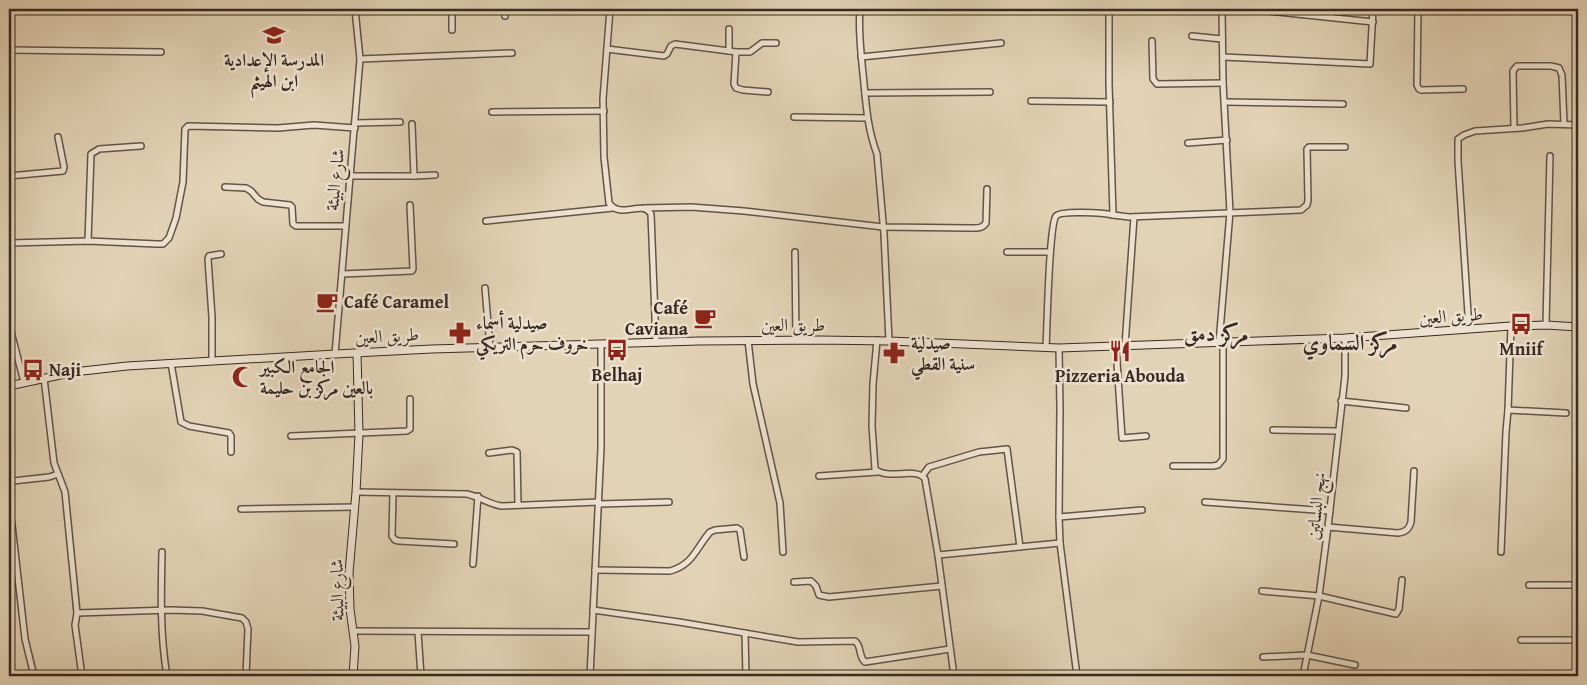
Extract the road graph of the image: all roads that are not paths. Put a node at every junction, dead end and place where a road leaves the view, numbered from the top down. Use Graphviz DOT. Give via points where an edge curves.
graph roads {
  1 [pos="354,9"];
  2 [pos="452,9"];
  3 [pos="505,9"];
  4 [pos="610,9"];
  5 [pos="860,9"];
  6 [pos="1109,9"];
  7 [pos="1222,9"];
  8 [pos="1249,9"];
  9 [pos="1331,9"];
  10 [pos="1373,9"];
  11 [pos="1418,9"];
  12 [pos="1269,10"];
  13 [pos="505,16"];
  14 [pos="1331,18"];
  15 [pos="1373,22"];
  16 [pos="729,29"];
  17 [pos="452,30"];
  18 [pos="1192,36"];
  19 [pos="1222,39"];
  20 [pos="1152,41"];
  21 [pos="776,43"];
  22 [pos="1001,43"];
  23 [pos="607,49"];
  24 [pos="9,50"];
  25 [pos="729,51"];
  26 [pos="160,52"];
  27 [pos="736,52"];
  28 [pos="512,54"];
  29 [pos="861,57"];
  30 [pos="1223,57"];
  31 [pos="360,59"];
  32 [pos="1223,83"];
  33 [pos="1463,89"];
  34 [pos="768,92"];
  35 [pos="990,92"];
  36 [pos="865,93"];
  37 [pos="1031,101"];
  38 [pos="1110,102"];
  39 [pos="1225,102"];
  40 [pos="1343,104"];
  41 [pos="604,111"];
  42 [pos="492,112"];
  43 [pos="794,117"];
  44 [pos="867,118"];
  45 [pos="400,122"];
  46 [pos="412,124"];
  47 [pos="1564,124"];
  48 [pos="1578,125"];
  49 [pos="355,126"];
  50 [pos="1514,128"];
  51 [pos="58,137"];
  52 [pos="1227,140"];
  53 [pos="1188,142"];
  54 [pos="141,146"];
  55 [pos="1344,147"];
  56 [pos="1550,156"];
  57 [pos="435,175"];
  58 [pos="9,176"];
  59 [pos="350,176"];
  60 [pos="414,176"];
  61 [pos="225,187"];
  62 [pos="987,190"];
  63 [pos="410,205"];
  64 [pos="613,208"];
  65 [pos="644,208"];
  66 [pos="1230,212"];
  67 [pos="1113,215"];
  68 [pos="1134,217"];
  69 [pos="486,221"];
  70 [pos="345,226"];
  71 [pos="883,228"];
  72 [pos="88,241"];
  73 [pos="9,243"];
  74 [pos="795,252"];
  75 [pos="1007,252"];
  76 [pos="1050,252"];
  77 [pos="222,254"];
  78 [pos="342,274"];
  79 [pos="485,288"];
  80 [pos="9,324"];
  81 [pos="1546,325"];
  82 [pos="1512,326"];
  83 [pos="1578,327"];
  84 [pos="1469,329"];
  85 [pos="1345,338"];
  86 [pos="748,340"];
  87 [pos="796,340"];
  88 [pos="877,340"];
  89 [pos="889,341"];
  90 [pos="656,343"];
  91 [pos="1221,343"];
  92 [pos="600,344"];
  93 [pos="1124,346"];
  94 [pos="490,347"];
  95 [pos="1116,347"];
  96 [pos="1046,348"];
  97 [pos="1059,348"];
  98 [pos="358,353"];
  99 [pos="335,354"];
  100 [pos="212,361"];
  101 [pos="171,363"];
  102 [pos="44,378"];
  103 [pos="24,382"];
  104 [pos="9,386"];
  105 [pos="410,399"];
  106 [pos="1341,401"];
  107 [pos="1406,408"];
  108 [pos="1508,410"];
  109 [pos="1566,413"];
  110 [pos="1273,430"];
  111 [pos="1338,431"];
  112 [pos="359,434"];
  113 [pos="292,436"];
  114 [pos="1146,436"];
  115 [pos="231,452"];
  116 [pos="489,453"];
  117 [pos="1173,466"];
  118 [pos="1414,471"];
  119 [pos="878,472"];
  120 [pos="58,474"];
  121 [pos="923,475"];
  122 [pos="819,476"];
  123 [pos="9,484"];
  124 [pos="356,492"];
  125 [pos="392,493"];
  126 [pos="478,496"];
  127 [pos="669,502"];
  128 [pos="1205,502"];
  129 [pos="599,503"];
  130 [pos="518,505"];
  131 [pos="355,508"];
  132 [pos="241,509"];
  133 [pos="9,510"];
  134 [pos="1142,510"];
  135 [pos="1330,511"];
  136 [pos="1059,517"];
  137 [pos="1328,527"];
  138 [pos="1060,542"];
  139 [pos="454,544"];
  140 [pos="1020,547"];
  141 [pos="162,552"];
  142 [pos="784,552"];
  143 [pos="1502,552"];
  144 [pos="938,555"];
  145 [pos="744,557"];
  146 [pos="473,564"];
  147 [pos="595,570"];
  148 [pos="1402,580"];
  149 [pos="794,582"];
  150 [pos="1529,584"];
  151 [pos="1578,585"];
  152 [pos="942,586"];
  153 [pos="1262,591"];
  154 [pos="1320,596"];
  155 [pos="160,610"];
  156 [pos="593,610"];
  157 [pos="77,613"];
  158 [pos="353,631"];
  159 [pos="418,632"];
  160 [pos="592,632"];
  161 [pos="745,633"];
  162 [pos="1521,640"];
  163 [pos="1578,640"];
  164 [pos="950,649"];
  165 [pos="1307,655"];
  166 [pos="1263,657"];
  167 [pos="1355,665"];
  168 [pos="34,676"];
  169 [pos="82,676"];
  170 [pos="167,676"];
  171 [pos="246,676"];
  172 [pos="353,676"];
  173 [pos="421,676"];
  174 [pos="590,676"];
  175 [pos="746,676"];
  176 [pos="954,676"];
  177 [pos="1077,676"];
  178 [pos="1303,676"];
  1 -- 31 [label="street, شارع البيئة"];
  2 -- 17 [label="street"];
  3 -- 13 [label="street"];
  4 -- 23 [label="street"];
  5 -- 29 [label="street"];
  6 -- 38 [label="street"];
  7 -- 19 [label="street"];
  8 -- 12 [label="street"];
  9 -- 14 [label="street"];
  10 -- 15 [label="street"];
  11 -- 33 [label="street" via="1419,89"];
  12 -- 14 [label="street"];
  14 -- 15 [label="street"];
  15 -- 30 [label="street" via="1370,64"];
  16 -- 25 [label="street"];
  18 -- 19 [label="street"];
  19 -- 30 [label="street"];
  20 -- 32 [label="street" via="1152,78 1157,84"];
  21 -- 27 [label="street" via="762,43 750,52"];
  22 -- 29 [label="street"];
  23 -- 25 [label="street" via="664,56 675,44"];
  23 -- 41 [label="street"];
  24 -- 26 [label="street"];
  25 -- 27 [label="street"];
  27 -- 34 [label="street" via="736,88"];
  28 -- 31 [label="street"];
  29 -- 36 [label="street"];
  30 -- 32 [label="street"];
  31 -- 49 [label="street, شارع البيئة"];
  32 -- 39 [label="street"];
  35 -- 36 [label="street"];
  36 -- 44 [label="street"];
  37 -- 38 [label="street"];
  38 -- 67 [label="street"];
  39 -- 40 [label="street"];
  39 -- 52 [label="street"];
  41 -- 42 [label="street"];
  41 -- 64 [label="street" via="604,157 609,203"];
  43 -- 44 [label="street"];
  44 -- 71 [label="street" via="877,154"];
  45 -- 49 [label="street"];
  46 -- 60 [label="street"];
  47 -- 48 [label="street"];
  47 -- 50 [label="street"];
  47 -- 50 [label="street" via="1560,68 1517,66 1513,71"];
  49 -- 59 [label="street, شارع البيئة"];
  49 -- 72 [label="street" via="186,127 182,192 169,238 162,244"];
  50 -- 84 [label="street" via="1475,131 1458,139"];
  51 -- 58 [label="street" via="63,170"];
  52 -- 53 [label="street"];
  52 -- 66 [label="street"];
  54 -- 72 [label="street" via="99,149 91,154"];
  55 -- 66 [label="street" via="1307,149 1308,200 1303,209"];
  56 -- 81 [label="street"];
  57 -- 60 [label="street"];
  59 -- 60 [label="street"];
  59 -- 70 [label="street, شارع البيئة"];
  61 -- 70 [label="street" via="246,188 262,202 290,205 296,226"];
  62 -- 71 [label="street" via="986,222 981,228"];
  63 -- 78 [label="street" via="412,271"];
  64 -- 65 [label="street" via="618,211"];
  64 -- 69 [label="street"];
  65 -- 71 [label="street" via="744,211"];
  65 -- 90 [label="street" via="651,214"];
  66 -- 68 [label="street"];
  66 -- 91 [label="street"];
  67 -- 68 [label="street"];
  67 -- 76 [label="street" via="1073,213 1056,216"];
  68 -- 93 [label="street"];
  70 -- 78 [label="street, شارع البيئة"];
  71 -- 89 [label="street"];
  72 -- 73 [label="street"];
  74 -- 87 [label="street"];
  75 -- 76 [label="street"];
  76 -- 96 [label="street"];
  77 -- 100 [label="street" via="212,254 208,259"];
  78 -- 99 [label="street, شارع البيئة"];
  79 -- 94 [label="street"];
  80 -- 103 [label="street"];
  81 -- 82 [label="main road, طريق العين"];
  81 -- 83 [label="main road, طريق العين"];
  82 -- 84 [label="main road, طريق العين"];
  82 -- 108 [label="street"];
  84 -- 85 [label="main road, طريق العين"];
  85 -- 91 [label="main road, طريق العين"];
  85 -- 106 [label="street, نهج البساتين"];
  86 -- 87 [label="main road, طريق العين"];
  86 -- 90 [label="main road, طريق العين"];
  86 -- 142 [label="street" via="753,384 780,503"];
  87 -- 88 [label="main road, طريق العين"];
  88 -- 89 [label="main road, طريق العين"];
  88 -- 119 [label="street" via="872,426 875,469"];
  89 -- 96 [label="main road, طريق العين"];
  90 -- 92 [label="main road, طريق العين"];
  91 -- 93 [label="main road, طريق العين"];
  91 -- 117 [label="street" via="1223,459 1213,466"];
  92 -- 94 [label="main road, طريق العين"];
  92 -- 129 [label="street"];
  93 -- 95 [label="main road, طريق العين"];
  94 -- 98 [label="main road, طريق العين"];
  95 -- 97 [label="main road, طريق العين"];
  95 -- 114 [label="street" via="1122,438"];
  96 -- 97 [label="main road, طريق العين"];
  97 -- 136 [label="street"];
  98 -- 99 [label="main road, طريق العين"];
  98 -- 112 [label="main road, شارع البيئة"];
  99 -- 100 [label="main road, طريق العين"];
  100 -- 101 [label="main road, طريق العين"];
  101 -- 102 [label="main road, طريق العين" via="98,369"];
  101 -- 115 [label="street" via="181,422 228,433"];
  102 -- 103 [label="main road, طريق العين"];
  102 -- 120 [label="street"];
  103 -- 104 [label="main road, طريق العين"];
  105 -- 112 [label="street" via="408,432"];
  106 -- 107 [label="street"];
  106 -- 111 [label="street, نهج البساتين"];
  108 -- 109 [label="street"];
  108 -- 143 [label="street"];
  110 -- 111 [label="street"];
  111 -- 135 [label="street, نهج البساتين"];
  112 -- 113 [label="street"];
  112 -- 124 [label="main road, شارع البيئة"];
  116 -- 130 [label="street" via="517,452"];
  118 -- 137 [label="street" via="1411,522 1406,531"];
  119 -- 121 [label="street"];
  119 -- 122 [label="street"];
  120 -- 123 [label="street"];
  120 -- 157 [label="street" via="66,492"];
  121 -- 140 [label="street" via="929,467 979,452 1007,449"];
  121 -- 144 [label="street" via="928,487"];
  124 -- 125 [label="street"];
  124 -- 131 [label="main road, شارع البيئة"];
  125 -- 126 [label="street"];
  125 -- 139 [label="street" via="392,536 395,540"];
  126 -- 130 [label="street" via="490,504"];
  126 -- 146 [label="street"];
  127 -- 129 [label="street"];
  128 -- 135 [label="street"];
  129 -- 130 [label="street"];
  129 -- 147 [label="street"];
  131 -- 132 [label="street"];
  131 -- 158 [label="main road, شارع البيئة" via="349,573"];
  133 -- 168 [label="street" via="25,639"];
  134 -- 136 [label="street"];
  135 -- 137 [label="street, نهج البساتين"];
  136 -- 138 [label="street"];
  137 -- 154 [label="street, نهج البساتين"];
  138 -- 140 [label="street"];
  138 -- 177 [label="street"];
  140 -- 144 [label="street"];
  141 -- 155 [label="street"];
  144 -- 152 [label="street"];
  145 -- 147 [label="street" via="738,529 723,529 710,532 686,564 670,571"];
  147 -- 156 [label="street"];
  148 -- 154 [label="street" via="1400,609 1396,614"];
  149 -- 152 [label="street" via="811,581 819,595 829,596"];
  150 -- 151 [label="street"];
  152 -- 164 [label="street"];
  153 -- 154 [label="street"];
  154 -- 165 [label="street, نهج البساتين"];
  155 -- 157 [label="street"];
  155 -- 170 [label="street"];
  155 -- 171 [label="street" via="208,612 245,620 248,629"];
  156 -- 160 [label="street"];
  156 -- 161 [label="street"];
  157 -- 169 [label="street" via="75,625"];
  158 -- 159 [label="street"];
  158 -- 172 [label="main road, شارع البيئة"];
  159 -- 160 [label="street"];
  159 -- 173 [label="street"];
  160 -- 174 [label="street"];
  161 -- 164 [label="street" via="798,642 855,640 865,662"];
  161 -- 175 [label="street"];
  162 -- 163 [label="street"];
  164 -- 176 [label="street"];
  165 -- 166 [label="street"];
  165 -- 167 [label="street"];
  165 -- 178 [label="street, نهج البساتين"];
}
